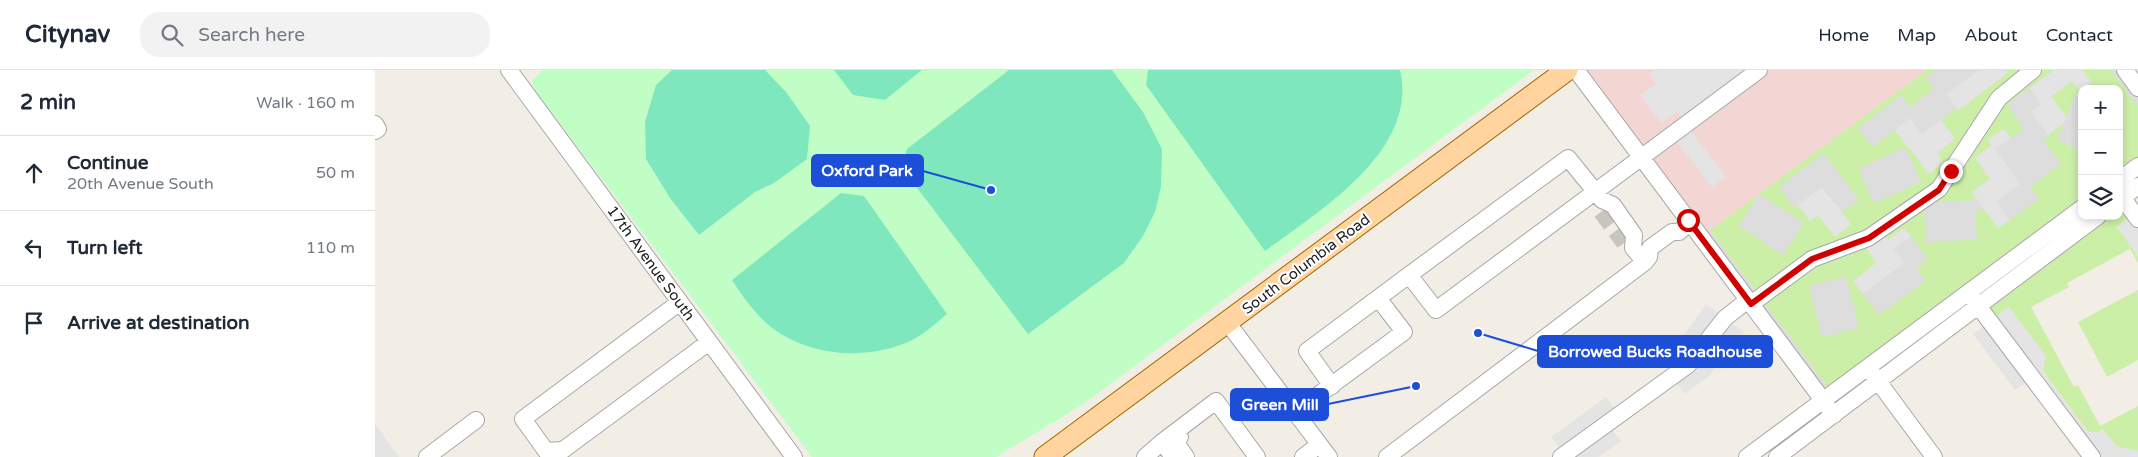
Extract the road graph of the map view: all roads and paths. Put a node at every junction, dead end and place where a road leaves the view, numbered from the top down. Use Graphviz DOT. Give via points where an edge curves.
graph roads {
  1 [pos="1546,70"];
  2 [pos="1567,70"];
  3 [pos="1576,70"];
  4 [pos="1759,70"];
  5 [pos="2033,70"];
  6 [pos="2125,70"];
  7 [pos="515,72"];
  8 [pos="2138,88"];
  9 [pos="1540,90"];
  10 [pos="375,124"];
  11 [pos="375,131"];
  12 [pos="1641,158"];
  13 [pos="2138,166"];
  14 [pos="2123,177"];
  15 [pos="2138,186"];
  16 [pos="2123,195"];
  17 [pos="2123,201"];
  18 [pos="1599,202"];
  19 [pos="2078,211"];
  20 [pos="2138,219"];
  21 [pos="2092,220"];
  22 [pos="1685,227"];
  23 [pos="1647,259"];
  24 [pos="1409,275"];
  25 [pos="1377,298"];
  26 [pos="1973,300"];
  27 [pos="680,302"];
  28 [pos="1749,302"];
  29 [pos="1227,322"];
  30 [pos="709,342"];
  31 [pos="1867,367"];
  32 [pos="1878,382"];
  33 [pos="1332,386"];
  34 [pos="1823,400"];
  35 [pos="1208,407"];
  36 [pos="1295,412"];
  37 [pos="1834,414"];
  38 [pos="476,420"];
  39 [pos="1162,442"];
  40 [pos="1324,451"];
  41 [pos="565,453"];
  42 [pos="427,457"];
  43 [pos="794,457"];
  44 [pos="1045,457"];
  45 [pos="1145,457"];
  46 [pos="1173,457"];
  47 [pos="1186,457"];
  48 [pos="1257,457"];
  49 [pos="1303,457"];
  50 [pos="1387,457"];
  51 [pos="1561,457"];
  52 [pos="1747,457"];
  53 [pos="1777,457"];
  54 [pos="1933,457"];
  55 [pos="2092,457"];
  1 -- 9 [label="street"];
  2 -- 9 [label="main road, South Columbia Road"];
  3 -- 12 [label="street"];
  4 -- 12 [label="street"];
  5 -- 28 [label="street" via="1999,98 1939,190 1869,238 1812,259"];
  6 -- 8 [label="street"];
  7 -- 27 [label="street, 17th Avenue South"];
  9 -- 29 [label="main road, South Columbia Road"];
  10 -- 11 [label="street" via="378,129"];
  12 -- 18 [label="street"];
  12 -- 22 [label="street"];
  13 -- 14 [label="street"];
  15 -- 16 [label="street"];
  17 -- 20 [label="street"];
  18 -- 23 [label="street" via="1613,205 1634,235 1629,245"];
  18 -- 24 [label="street" via="1436,310"];
  18 -- 24 [label="street" via="1568,158"];
  19 -- 26 [label="street"];
  21 -- 26 [label="street"];
  22 -- 23 [label="street" via="1679,240 1657,256"];
  22 -- 28 [label="street"];
  23 -- 50 [label="street"];
  24 -- 25 [label="street"];
  25 -- 33 [label="street" via="1307,351"];
  25 -- 33 [label="street" via="1404,332"];
  26 -- 31 [label="street"];
  26 -- 32 [label="street"];
  26 -- 55 [label="street"];
  27 -- 30 [label="street, 17th Avenue South"];
  27 -- 41 [label="street" via="523,419 546,451"];
  28 -- 34 [label="street"];
  28 -- 51 [label="street" via="1725,318 1688,364"];
  29 -- 36 [label="street"];
  29 -- 44 [label="main road, South Columbia Road"];
  30 -- 41 [label="street"];
  30 -- 43 [label="street, 17th Avenue South"];
  31 -- 32 [label="street"];
  31 -- 34 [label="street"];
  32 -- 37 [label="street"];
  32 -- 54 [label="street"];
  33 -- 36 [label="street"];
  34 -- 37 [label="street"];
  34 -- 52 [label="street"];
  35 -- 39 [label="street"];
  35 -- 47 [label="street" via="1206,415 1175,441"];
  35 -- 48 [label="street" via="1216,401"];
  36 -- 40 [label="street"];
  37 -- 53 [label="street"];
  38 -- 42 [label="street"];
  39 -- 45 [label="street"];
  39 -- 46 [label="street"];
  40 -- 49 [label="street"];
}
